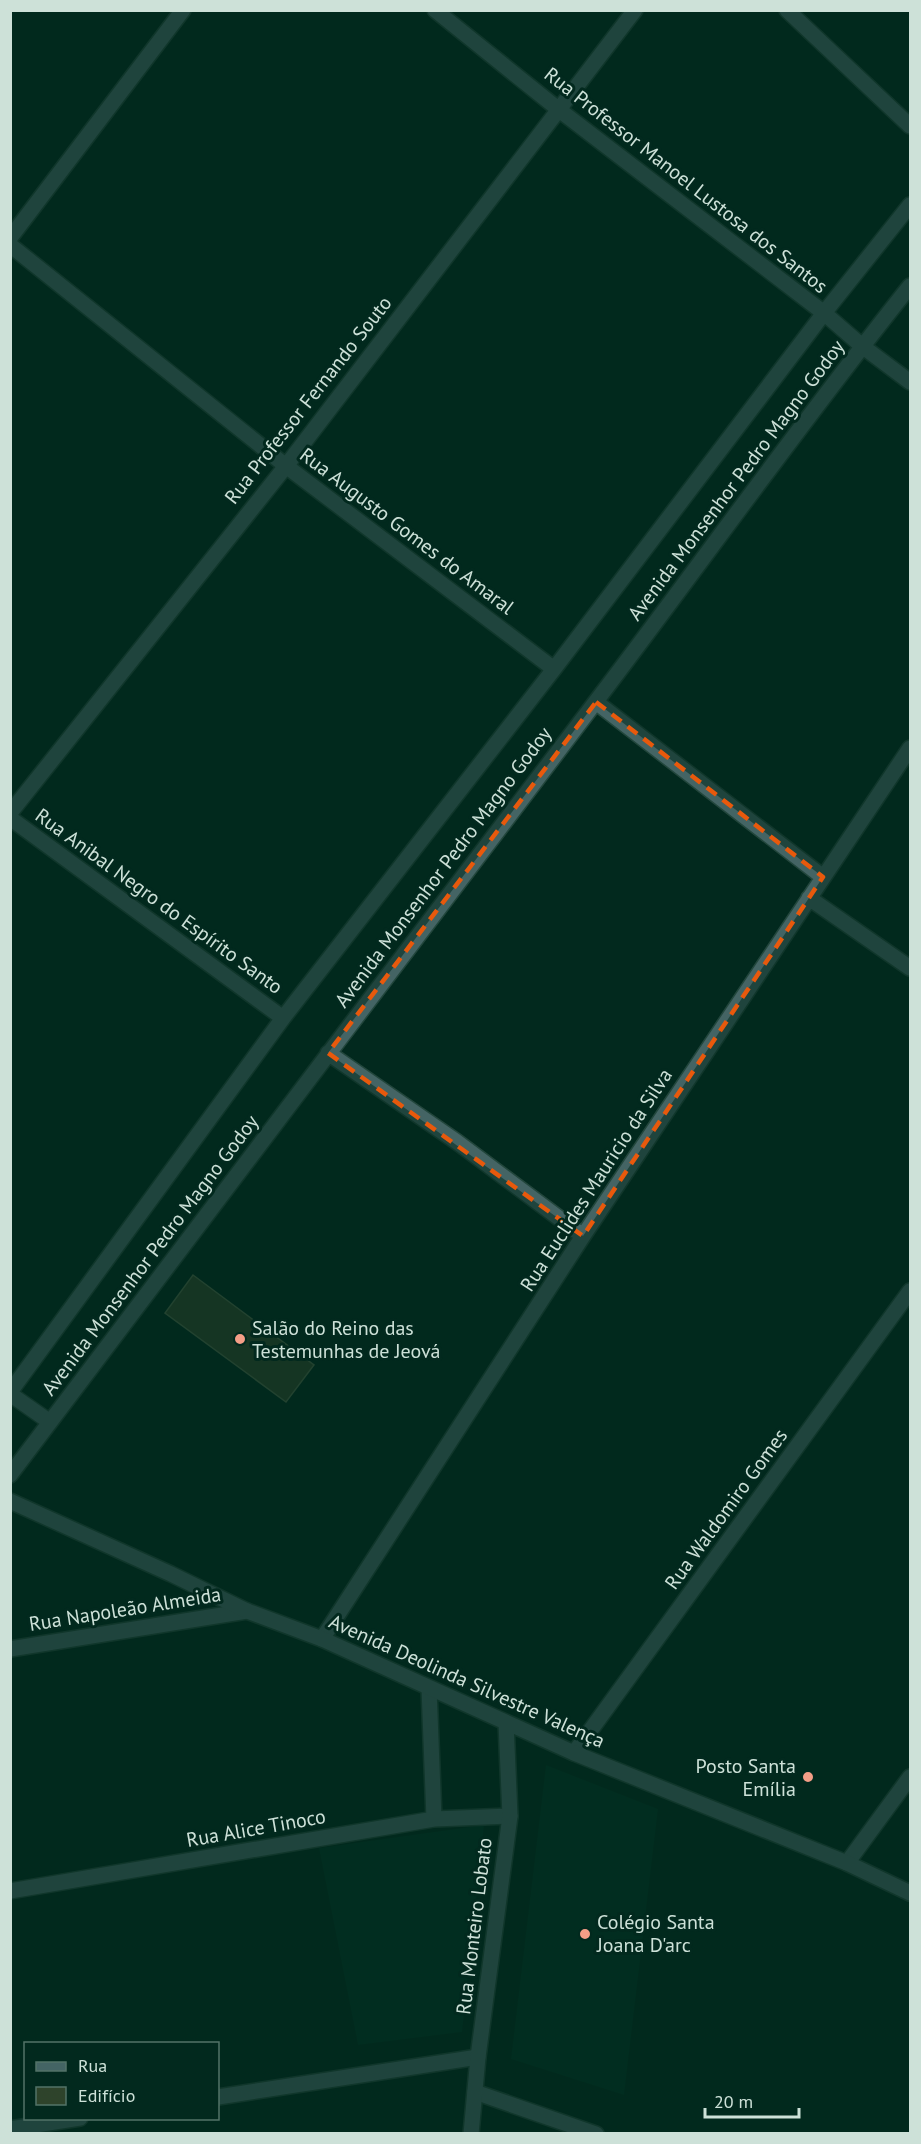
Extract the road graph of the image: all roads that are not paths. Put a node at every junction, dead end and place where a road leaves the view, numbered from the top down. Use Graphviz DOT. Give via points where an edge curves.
graph roads {
  1 [pos="183,10"];
  2 [pos="435,10"];
  3 [pos="635,10"];
  4 [pos="787,10"];
  5 [pos="558,109"];
  6 [pos="910,126"];
  7 [pos="910,206"];
  8 [pos="10,238"];
  9 [pos="10,245"];
  10 [pos="910,286"];
  11 [pos="824,313"];
  12 [pos="862,346"];
  13 [pos="910,382"];
  14 [pos="286,466"];
  15 [pos="554,669"];
  16 [pos="596,702"];
  17 [pos="910,747"];
  18 [pos="10,813"];
  19 [pos="10,818"];
  20 [pos="823,878"];
  21 [pos="809,898"];
  22 [pos="910,968"];
  23 [pos="283,1018"];
  24 [pos="328,1053"];
  25 [pos="583,1236"];
  26 [pos="910,1291"];
  27 [pos="10,1393"];
  28 [pos="50,1422"];
  29 [pos="10,1475"];
  30 [pos="10,1501"];
  31 [pos="247,1611"];
  32 [pos="322,1639"];
  33 [pos="10,1649"];
  34 [pos="429,1688"];
  35 [pos="507,1723"];
  36 [pos="574,1753"];
  37 [pos="910,1777"];
  38 [pos="510,1816"];
  39 [pos="434,1819"];
  40 [pos="847,1863"];
  41 [pos="10,1891"];
  42 [pos="910,1893"];
  43 [pos="478,2057"];
  44 [pos="475,2092"];
  45 [pos="219,2097"];
  46 [pos="67,2120"];
  47 [pos="10,2129"];
  48 [pos="471,2133"];
  49 [pos="596,2133"];
  1 -- 8 [label="street"];
  2 -- 5 [label="street, Rua Professor Manoel Lustosa dos Santos"];
  3 -- 5 [label="street, Rua Professor Fernando Souto"];
  4 -- 6 [label="street"];
  5 -- 11 [label="street, Rua Professor Manoel Lustosa dos Santos"];
  5 -- 14 [label="street, Rua Professor Fernando Souto"];
  7 -- 11 [label="street, Avenida Monsenhor Pedro Magno Godoy"];
  9 -- 14 [label="street, Rua Augusto Gomes do Amaral"];
  10 -- 12 [label="street, Avenida Monsenhor Pedro Magno Godoy"];
  11 -- 12 [label="street, Rua Professor Manoel Lustosa dos Santos"];
  11 -- 15 [label="street, Avenida Monsenhor Pedro Magno Godoy"];
  12 -- 13 [label="street, Rua Professor Manoel Lustosa dos Santos"];
  12 -- 16 [label="street, Avenida Monsenhor Pedro Magno Godoy"];
  14 -- 15 [label="street, Rua Augusto Gomes do Amaral"];
  14 -- 18 [label="street, Rua Professor Fernando Souto"];
  15 -- 23 [label="street, Avenida Monsenhor Pedro Magno Godoy"];
  16 -- 20 [label="street"];
  16 -- 24 [label="street, Avenida Monsenhor Pedro Magno Godoy"];
  17 -- 20 [label="street, Rua Euclides Mauricio da Silva"];
  19 -- 23 [label="street, Rua Anibal Negro do Espírito Santo"];
  20 -- 21 [label="street, Rua Euclides Mauricio da Silva"];
  21 -- 22 [label="street"];
  21 -- 25 [label="street, Rua Euclides Mauricio da Silva"];
  23 -- 27 [label="street, Avenida Monsenhor Pedro Magno Godoy"];
  24 -- 25 [label="street"];
  24 -- 28 [label="street, Avenida Monsenhor Pedro Magno Godoy"];
  25 -- 32 [label="street, Rua Euclides Mauricio da Silva"];
  26 -- 36 [label="street, Rua Waldomiro Gomes"];
  27 -- 28 [label="street"];
  28 -- 29 [label="street, Avenida Monsenhor Pedro Magno Godoy"];
  30 -- 31 [label="street, Avenida Deolinda Silvestre Valença"];
  31 -- 32 [label="street, Avenida Deolinda Silvestre Valença"];
  31 -- 33 [label="street, Rua Napoleão Almeida"];
  32 -- 34 [label="street, Avenida Deolinda Silvestre Valença"];
  34 -- 35 [label="street, Avenida Deolinda Silvestre Valença"];
  34 -- 39 [label="street"];
  35 -- 36 [label="street, Avenida Deolinda Silvestre Valença"];
  35 -- 38 [label="street, Rua Monteiro Lobato"];
  36 -- 40 [label="street, Avenida Deolinda Silvestre Valença"];
  37 -- 40 [label="street"];
  38 -- 39 [label="street, Rua Alice Tinoco"];
  38 -- 43 [label="street, Rua Monteiro Lobato"];
  39 -- 41 [label="street, Rua Alice Tinoco"];
  40 -- 42 [label="street, Avenida Deolinda Silvestre Valença"];
  43 -- 44 [label="street, Rua Monteiro Lobato"];
  43 -- 45 [label="street"];
  44 -- 48 [label="street, Rua Monteiro Lobato"];
  44 -- 49 [label="street"];
  46 -- 47 [label="street"];
}
